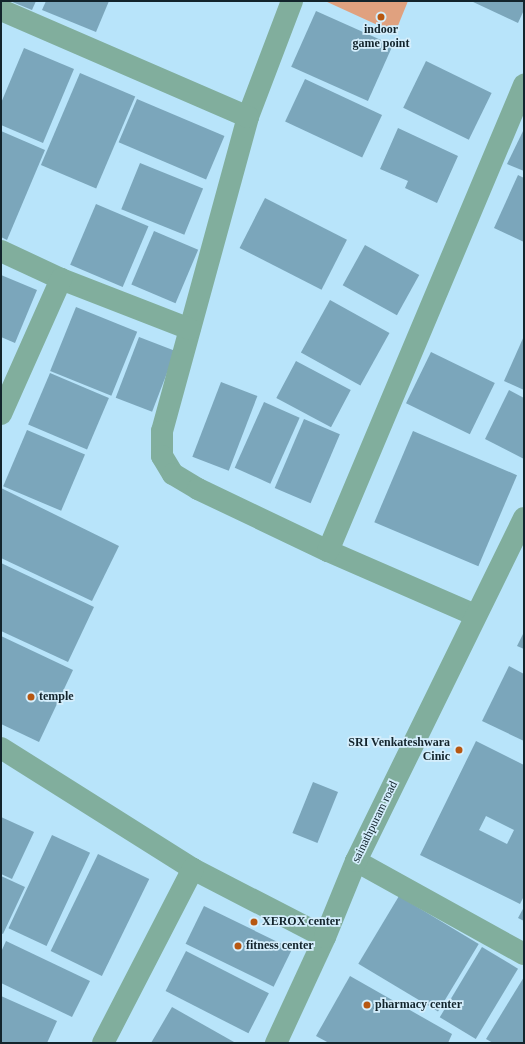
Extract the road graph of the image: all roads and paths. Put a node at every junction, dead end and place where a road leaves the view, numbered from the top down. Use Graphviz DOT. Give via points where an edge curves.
graph roads {
  1 [pos="292,1"];
  2 [pos="1,10"];
  3 [pos="524,85"];
  4 [pos="248,117"];
  5 [pos="1,251"];
  6 [pos="62,279"];
  7 [pos="190,329"];
  8 [pos="1,414"];
  9 [pos="524,518"];
  10 [pos="328,551"];
  11 [pos="475,615"];
  12 [pos="1,748"];
  13 [pos="356,861"];
  14 [pos="193,870"];
  15 [pos="326,937"];
  16 [pos="524,954"];
  17 [pos="103,1043"];
  18 [pos="276,1043"];
  1 -- 4 [label="street"];
  2 -- 4 [label="street"];
  3 -- 10 [label="street"];
  4 -- 7 [label="street"];
  5 -- 6 [label="street"];
  6 -- 7 [label="street"];
  6 -- 8 [label="street"];
  7 -- 10 [label="street" via="162,431 162,456 165,462 173,474 198,489"];
  9 -- 11 [label="street, sainathpuram road"];
  10 -- 11 [label="street"];
  11 -- 13 [label="street, sainathpuram road"];
  12 -- 14 [label="street"];
  13 -- 15 [label="street, sainathpuram road"];
  13 -- 16 [label="street"];
  14 -- 15 [label="street"];
  14 -- 17 [label="street"];
  15 -- 18 [label="street, sainathpuram road"];
}
